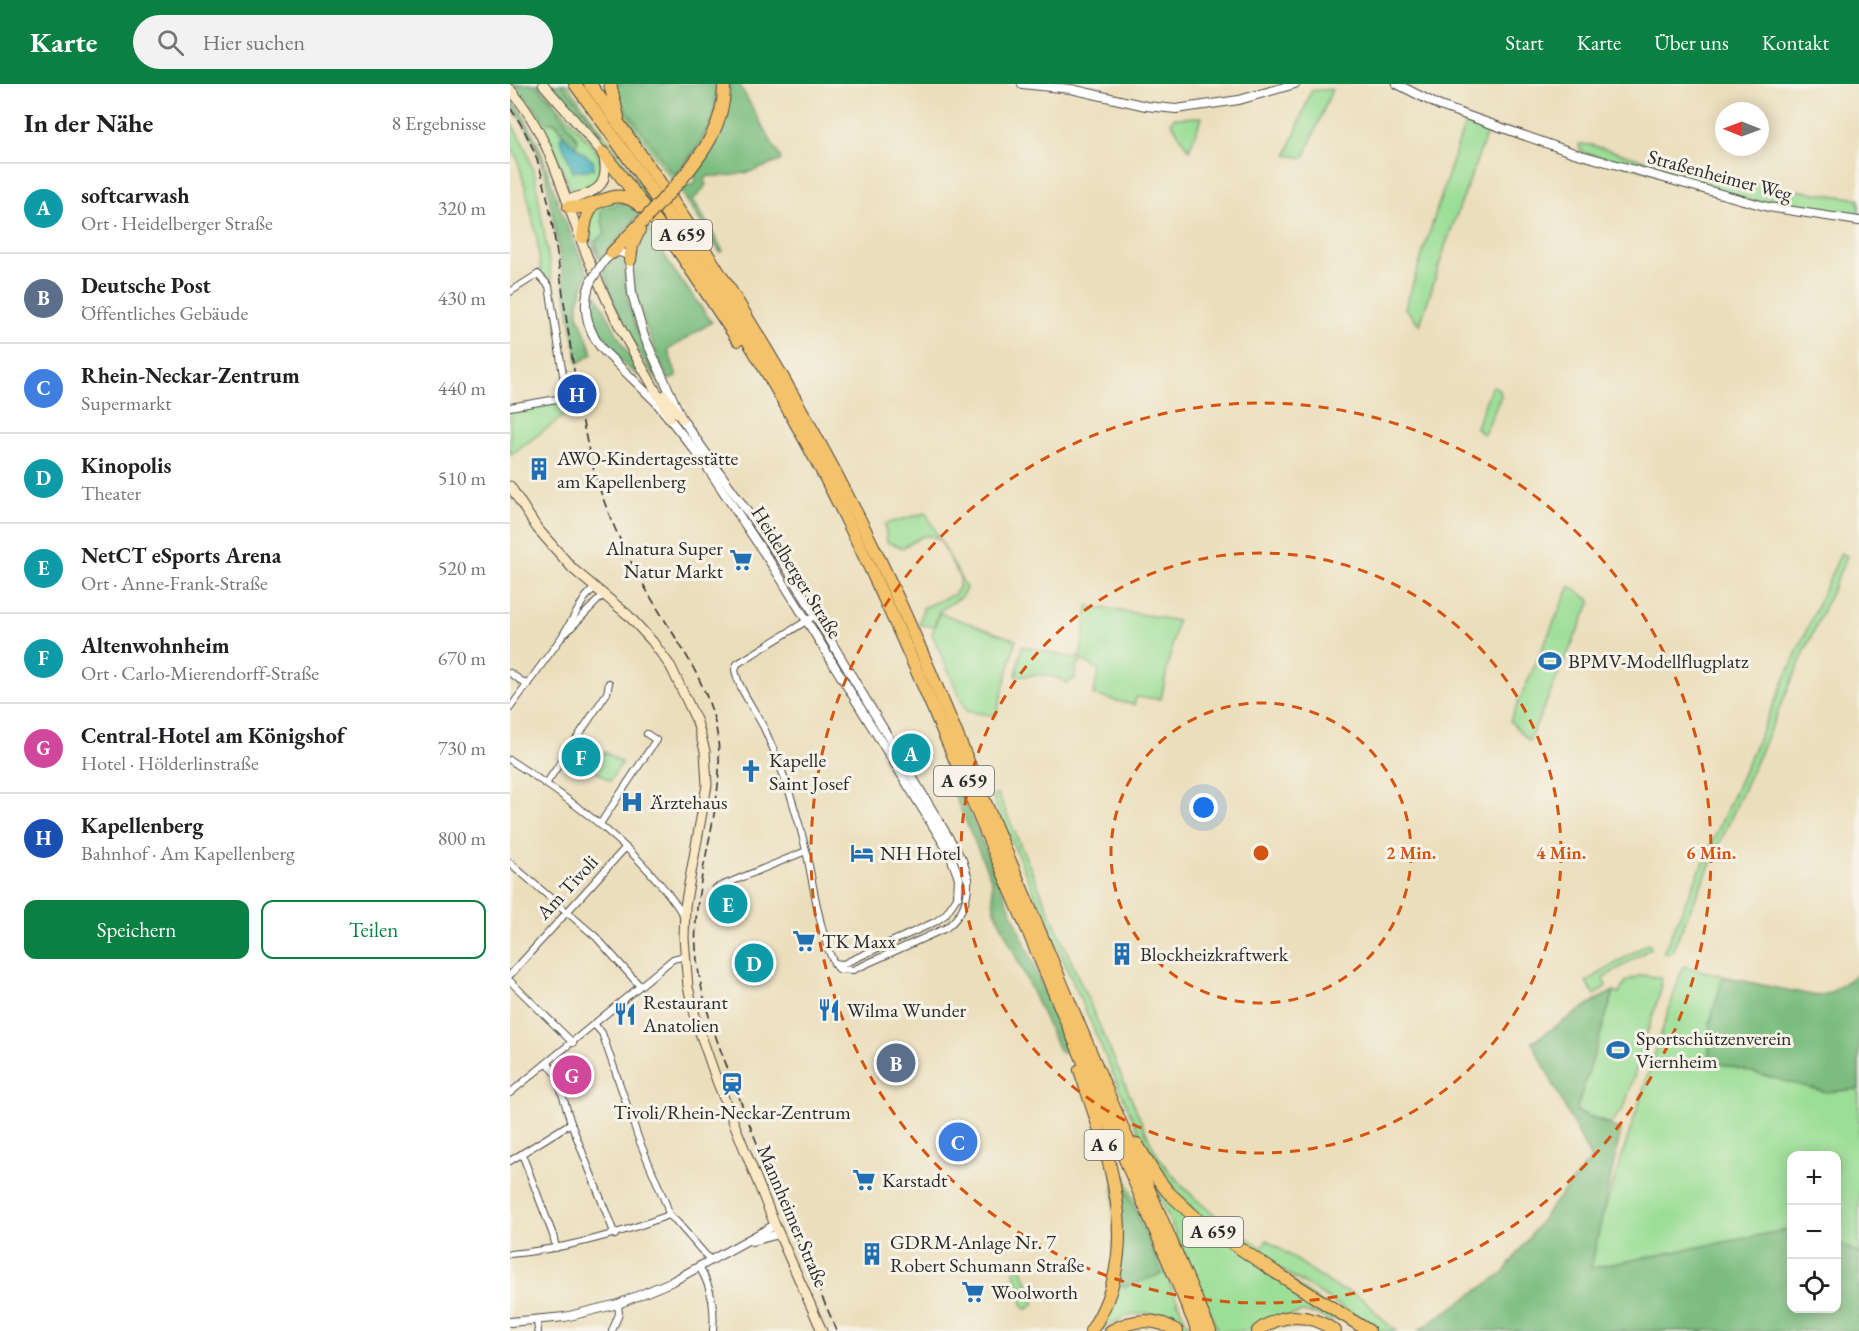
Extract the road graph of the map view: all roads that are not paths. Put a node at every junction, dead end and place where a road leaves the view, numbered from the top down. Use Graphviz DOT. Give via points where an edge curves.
graph roads {
  1 [pos="543,84"];
  2 [pos="575,84"];
  3 [pos="590,84"];
  4 [pos="610,84"];
  5 [pos="724,84"];
  6 [pos="1022,84"];
  7 [pos="1295,84"];
  8 [pos="1397,84"];
  9 [pos="510,89"];
  10 [pos="620,124"];
  11 [pos="603,153"];
  12 [pos="593,203"];
  13 [pos="568,204"];
  14 [pos="647,219"];
  15 [pos="1859,221"];
  16 [pos="583,237"];
  17 [pos="608,257"];
  18 [pos="630,260"];
  19 [pos="600,285"];
  20 [pos="510,292"];
  21 [pos="652,382"];
  22 [pos="779,393"];
  23 [pos="510,407"];
  24 [pos="670,418"];
  25 [pos="682,419"];
  26 [pos="510,486"];
  27 [pos="595,587"];
  28 [pos="604,594"];
  29 [pos="816,615"];
  30 [pos="807,621"];
  31 [pos="561,638"];
  32 [pos="510,673"];
  33 [pos="609,683"];
  34 [pos="527,685"];
  35 [pos="510,708"];
  36 [pos="647,734"];
  37 [pos="510,760"];
  38 [pos="546,784"];
  39 [pos="600,824"];
  40 [pos="625,848"];
  41 [pos="806,851"];
  42 [pos="510,864"];
  43 [pos="968,879"];
  44 [pos="716,888"];
  45 [pos="958,896"];
  46 [pos="567,911"];
  47 [pos="684,917"];
  48 [pos="685,956"];
  49 [pos="833,963"];
  50 [pos="510,975"];
  51 [pos="510,981"];
  52 [pos="640,986"];
  53 [pos="1066,1019"];
  54 [pos="594,1024"];
  55 [pos="573,1042"];
  56 [pos="548,1063"];
  57 [pos="1104,1084"];
  58 [pos="510,1094"];
  59 [pos="571,1123"];
  60 [pos="522,1154"];
  61 [pos="510,1161"];
  62 [pos="669,1215"];
  63 [pos="775,1225"];
  64 [pos="779,1234"];
  65 [pos="615,1235"];
  66 [pos="747,1242"];
  67 [pos="556,1248"];
  68 [pos="510,1254"];
  69 [pos="710,1260"];
  70 [pos="699,1266"];
  71 [pos="618,1304"];
  72 [pos="537,1321"];
  73 [pos="510,1322"];
  74 [pos="538,1331"];
  75 [pos="612,1331"];
  76 [pos="713,1331"];
  77 [pos="822,1331"];
  78 [pos="1091,1331"];
  79 [pos="1111,1331"];
  80 [pos="1177,1331"];
  81 [pos="1198,1331"];
  82 [pos="1210,1331"];
  83 [pos="1258,1331"];
  84 [pos="1335,1331"];
  85 [pos="1369,1331"];
  1 -- 11 [label="main road"];
  2 -- 22 [label="highway, A 659" via="670,217"];
  3 -- 10 [label="highway, A 659"];
  4 -- 10 [label="highway"];
  5 -- 14 [label="highway, bridge" via="717,125 698,159"];
  6 -- 7 [label="street" via="1176,109 1239,100"];
  8 -- 15 [label="street, Straßenheimer Weg" via="1440,106 1573,152 1761,205"];
  9 -- 13 [label="main road" via="540,131"];
  10 -- 57 [label="highway, A 659" via="771,356 868,536 926,663"];
  11 -- 13 [label="main road" via="606,172 601,185"];
  11 -- 14 [label="highway"];
  12 -- 13 [label="highway" via="580,208"];
  12 -- 14 [label="highway" via="627,197"];
  12 -- 16 [label="highway" via="585,219"];
  13 -- 16 [label="main road"];
  13 -- 19 [label="main road"];
  14 -- 17 [label="highway"];
  14 -- 18 [label="highway" via="632,246"];
  14 -- 22 [label="highway" via="701,283 759,373"];
  16 -- 19 [label="main road"];
  17 -- 18 [label="street" via="624,254"];
  17 -- 24 [label="street, Heidelberger Straße, bridge" via="590,283 585,299 593,338"];
  18 -- 25 [label="street, Heidelberger Straße" via="632,294 644,336"];
  19 -- 21 [label="main road"];
  20 -- 23 [label="street" via="538,274 549,286 566,394 563,398"];
  21 -- 24 [label="main road"];
  21 -- 25 [label="main road"];
  22 -- 53 [label="highway, A 659" via="891,611"];
  24 -- 30 [label="street, Heidelberger Straße" via="745,523"];
  25 -- 29 [label="street, Heidelberger Straße"];
  26 -- 27 [label="main road, Mannheimer Straße" via="537,528"];
  27 -- 28 [label="main road, Mannheimer Straße"];
  27 -- 31 [label="street"];
  28 -- 31 [label="street"];
  28 -- 47 [label="main road, Mannheimer Straße" via="645,633 671,667 702,737 707,768 705,799"];
  29 -- 30 [label="street"];
  29 -- 43 [label="street, Heidelberger Straße" via="962,860"];
  30 -- 41 [label="street" via="737,664 735,670 784,776"];
  30 -- 45 [label="street, Heidelberger Straße" via="949,852 959,878"];
  31 -- 34 [label="street"];
  32 -- 34 [label="street"];
  33 -- 38 [label="street" via="607,693"];
  34 -- 35 [label="street"];
  36 -- 39 [label="street" via="656,740"];
  37 -- 38 [label="street"];
  38 -- 39 [label="street"];
  39 -- 40 [label="street"];
  40 -- 46 [label="street, Am Tivoli"];
  40 -- 47 [label="street" via="657,880"];
  41 -- 44 [label="street"];
  41 -- 49 [label="street"];
  42 -- 46 [label="street"];
  43 -- 49 [label="street" via="963,907 946,928 853,970 839,969"];
  45 -- 49 [label="street" via="935,922 843,964"];
  46 -- 50 [label="street, Am Tivoli"];
  46 -- 52 [label="street"];
  47 -- 48 [label="main road, Mannheimer Straße"];
  48 -- 52 [label="street" via="673,959"];
  48 -- 63 [label="main road, Mannheimer Straße" via="688,987 701,1035"];
  51 -- 55 [label="street"];
  52 -- 54 [label="street"];
  53 -- 78 [label="highway, A 6" via="1109,1160 1118,1208 1114,1274"];
  53 -- 81 [label="highway, A 659"];
  54 -- 55 [label="street"];
  54 -- 62 [label="street" via="602,1034"];
  55 -- 56 [label="street"];
  56 -- 58 [label="street"];
  56 -- 59 [label="street" via="556,1074"];
  57 -- 82 [label="highway, A 659"];
  57 -- 85 [label="highway, A 659" via="1155,1175 1185,1209 1214,1232"];
  59 -- 60 [label="street"];
  59 -- 65 [label="street"];
  60 -- 61 [label="street"];
  60 -- 67 [label="street"];
  62 -- 65 [label="street"];
  62 -- 69 [label="street"];
  63 -- 64 [label="main road, Mannheimer Straße"];
  63 -- 66 [label="street"];
  64 -- 66 [label="street"];
  64 -- 77 [label="main road, Mannheimer Straße"];
  65 -- 67 [label="street"];
  66 -- 69 [label="street"];
  67 -- 68 [label="street"];
  69 -- 70 [label="street"];
  70 -- 71 [label="street" via="666,1285"];
  70 -- 76 [label="street" via="711,1296"];
  71 -- 72 [label="street"];
  71 -- 75 [label="street" via="619,1314"];
  72 -- 73 [label="street"];
  72 -- 74 [label="street"];
  79 -- 80 [label="highway" via="1128,1323 1152,1321"];
  83 -- 84 [label="highway" via="1295,1316 1318,1320"];
}
